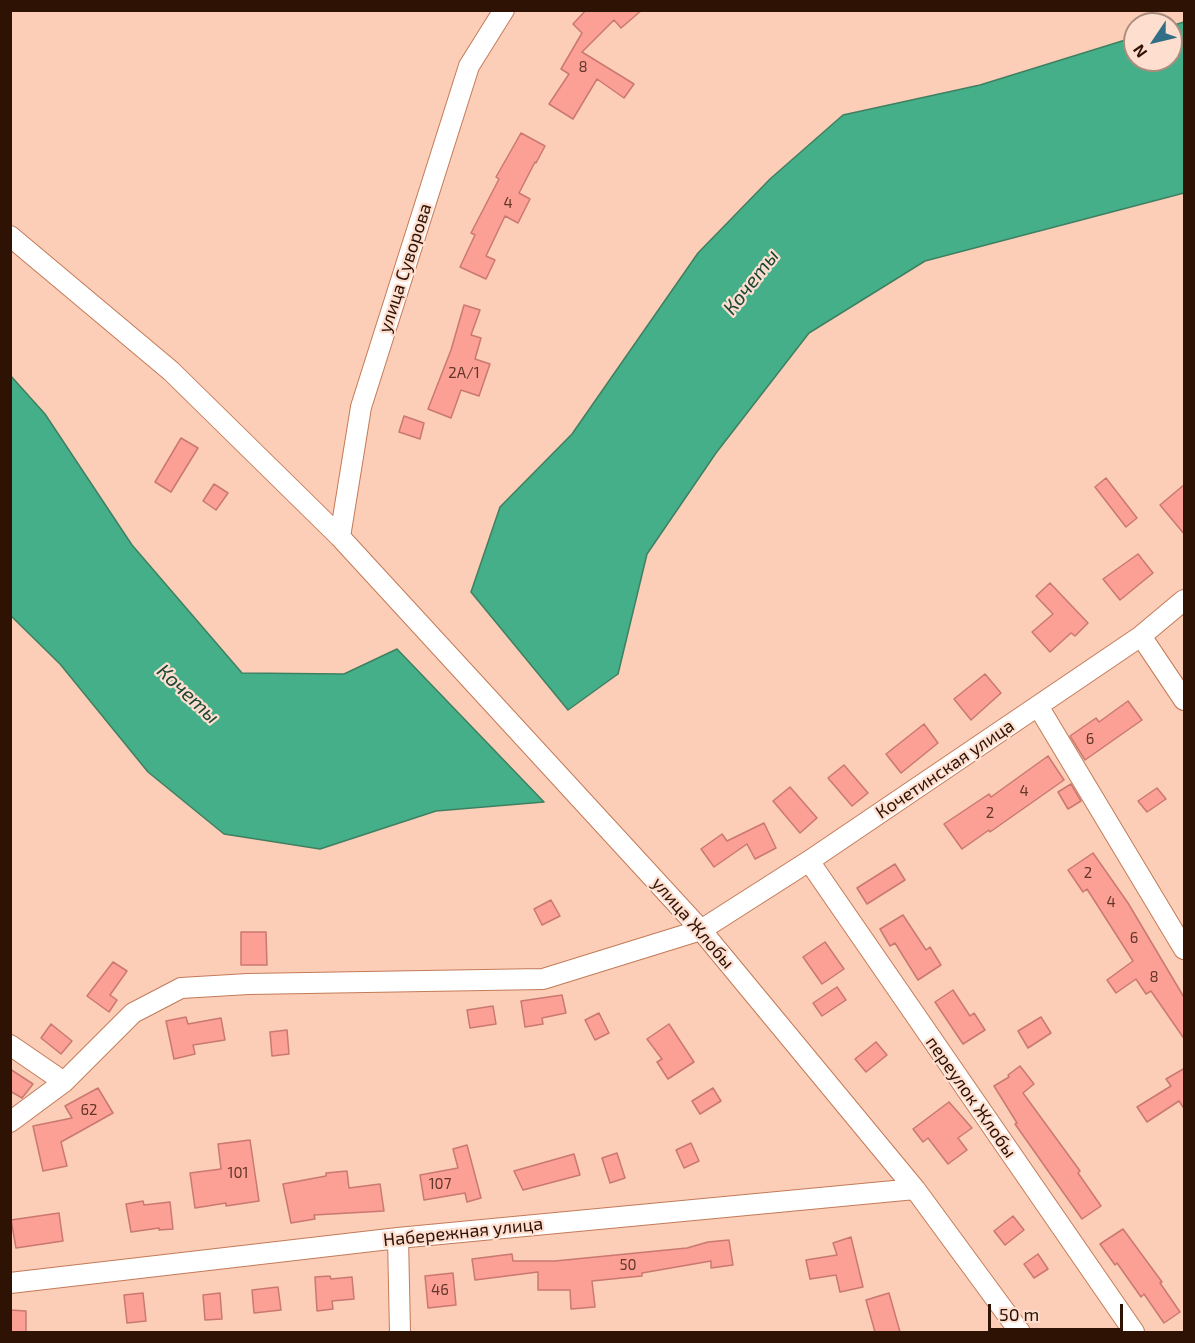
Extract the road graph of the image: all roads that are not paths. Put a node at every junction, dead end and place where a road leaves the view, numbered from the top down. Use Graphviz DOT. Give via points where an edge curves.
graph roads {
  1 [pos="504,10"];
  2 [pos="10,236"];
  3 [pos="340,537"];
  4 [pos="1185,600"];
  5 [pos="1141,636"];
  6 [pos="1185,700"];
  7 [pos="1038,706"];
  8 [pos="809,861"];
  9 [pos="701,930"];
  10 [pos="1185,949"];
  11 [pos="10,1045"];
  12 [pos="64,1082"];
  13 [pos="10,1122"];
  14 [pos="915,1189"];
  15 [pos="398,1238"];
  16 [pos="10,1283"];
  17 [pos="400,1332"];
  18 [pos="1020,1332"];
  19 [pos="1134,1332"];
  1 -- 3 [label="street, улица Суворова" via="470,66 361,407"];
  2 -- 3 [label="street, улица Жлобы" via="171,370"];
  3 -- 9 [label="street, улица Жлобы"];
  4 -- 5 [label="street, Кочетинская улица"];
  5 -- 6 [label="street"];
  5 -- 7 [label="street, Кочетинская улица"];
  7 -- 8 [label="street, Кочетинская улица"];
  7 -- 10 [label="street"];
  8 -- 9 [label="street, Кочетинская улица"];
  8 -- 19 [label="street, переулок Жлобы"];
  9 -- 12 [label="street" via="543,979 181,988 134,1013"];
  9 -- 14 [label="street, улица Жлобы"];
  11 -- 12 [label="street"];
  12 -- 13 [label="street"];
  14 -- 15 [label="street, Набережная улица"];
  14 -- 18 [label="street, улица Жлобы"];
  15 -- 16 [label="street, Набережная улица"];
  15 -- 17 [label="street"];
}
